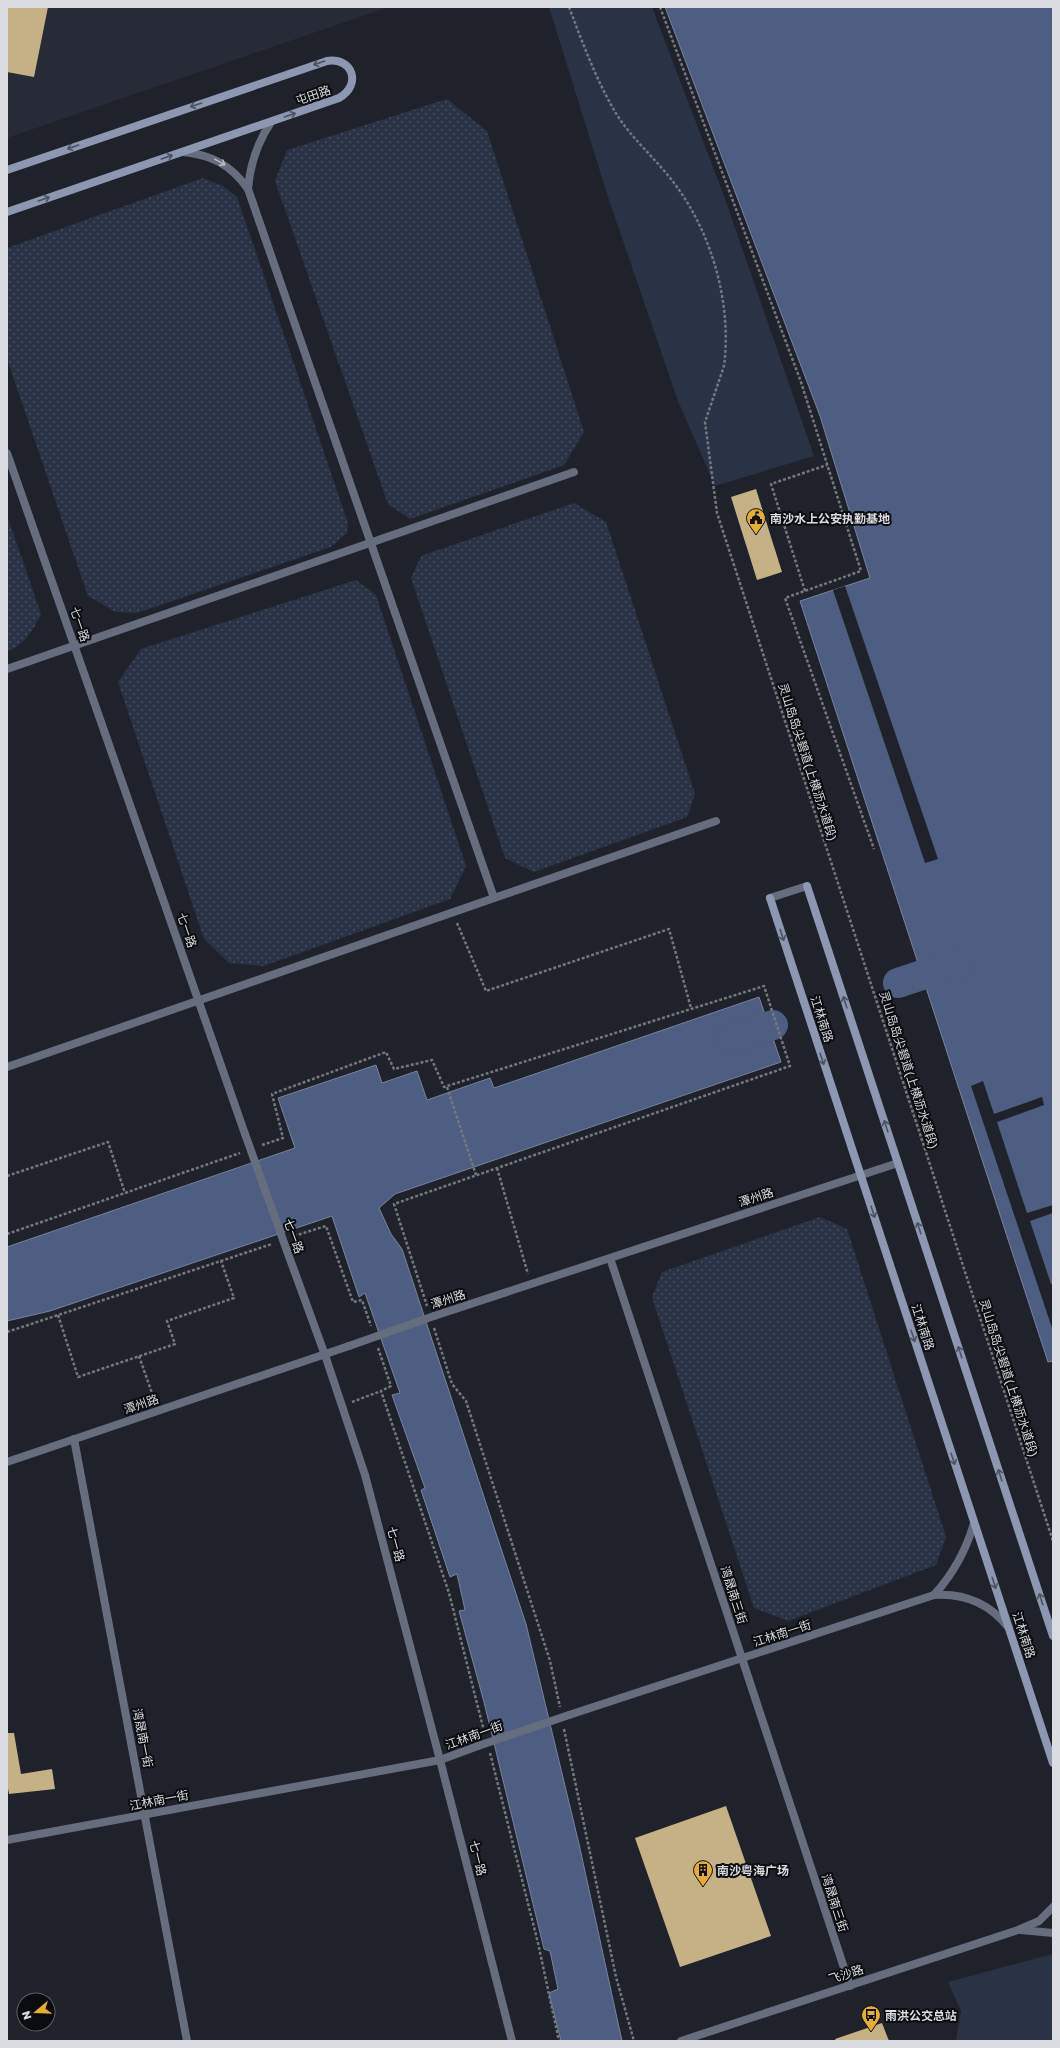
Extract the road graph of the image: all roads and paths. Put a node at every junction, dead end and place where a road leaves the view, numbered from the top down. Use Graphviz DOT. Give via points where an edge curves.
graph roads {
  1 [pos="569,7"];
  2 [pos="660,7"];
  3 [pos="271,122"];
  4 [pos="183,152"];
  5 [pos="7,170"];
  6 [pos="248,189"];
  7 [pos="7,212"];
  8 [pos="7,453"];
  9 [pos="828,465"];
  10 [pos="574,472"];
  11 [pos="371,543"];
  12 [pos="805,591"];
  13 [pos="74,646"];
  14 [pos="7,669"];
  15 [pos="716,821"];
  16 [pos="874,849"];
  17 [pos="807,886"];
  18 [pos="494,898"];
  19 [pos="770,898"];
  20 [pos="453,912"];
  21 [pos="199,1000"];
  22 [pos="692,1008"];
  23 [pos="7,1067"];
  24 [pos="447,1086"];
  25 [pos="260,1146"];
  26 [pos="245,1151"];
  27 [pos="898,1163"];
  28 [pos="497,1168"];
  29 [pos="476,1175"];
  30 [pos="860,1175"];
  31 [pos="7,1176"];
  32 [pos="125,1193"];
  33 [pos="7,1234"];
  34 [pos="610,1258"];
  35 [pos="222,1261"];
  36 [pos="531,1284"];
  37 [pos="428,1309"];
  38 [pos="58,1315"];
  39 [pos="433,1320"];
  40 [pos="325,1354"];
  41 [pos="139,1356"];
  42 [pos="381,1391"];
  43 [pos="342,1405"];
  44 [pos="158,1411"];
  45 [pos="74,1439"];
  46 [pos="7,1462"];
  47 [pos="974,1522"];
  48 [pos="1053,1541"];
  49 [pos="934,1595"];
  50 [pos="1009,1628"];
  51 [pos="1053,1636"];
  52 [pos="742,1659"];
  53 [pos="565,1715"];
  54 [pos="563,1723"];
  55 [pos="440,1760"];
  56 [pos="1053,1763"];
  57 [pos="145,1815"];
  58 [pos="7,1840"];
  59 [pos="1053,1907"];
  60 [pos="1018,1930"];
  61 [pos="1053,1933"];
  62 [pos="850,1986"];
  63 [pos="187,2041"];
  64 [pos="512,2041"];
  65 [pos="634,2041"];
  66 [pos="681,2041"];
  1 -- 48 [label="path, 灵山岛岛尖碧道(上横沥水道段)" via="592,66 618,116 675,183 697,220 719,276 726,330 725,358 705,422 717,513"];
  2 -- 9 [label="path" via="802,382"];
  3 -- 4 [label="main road, 屯田路"];
  3 -- 5 [label="main road, 屯田路, one-way" via="346,94 353,81 348,67 342,62 327,61"];
  3 -- 6 [label="street" via="254,154"];
  4 -- 6 [label="street, one-way" via="199,153 214,158 239,176"];
  7 -- 4 [label="main road, 屯田路, one-way"];
  6 -- 11 [label="street"];
  8 -- 13 [label="street, 七一路"];
  9 -- 12 [label="path" via="861,572"];
  9 -- 12 [label="path" via="771,484"];
  10 -- 11 [label="street"];
  11 -- 13 [label="street"];
  11 -- 18 [label="street"];
  12 -- 16 [label="path" via="785,598"];
  13 -- 14 [label="street"];
  13 -- 21 [label="street, 七一路"];
  15 -- 18 [label="street"];
  17 -- 19 [label="street"];
  27 -- 17 [label="main road, one-way"];
  18 -- 20 [label="street"];
  19 -- 30 [label="main road, 江林南路, one-way"];
  20 -- 21 [label="street"];
  20 -- 22 [label="path" via="486,991 669,929"];
  21 -- 23 [label="street"];
  21 -- 40 [label="street, 七一路, bridge"];
  22 -- 24 [label="path"];
  22 -- 28 [label="path" via="764,986 790,1066"];
  24 -- 25 [label="path" via="444,1087 432,1060 394,1070 386,1052 272,1094 283,1138"];
  24 -- 29 [label="path"];
  26 -- 32 [label="path"];
  27 -- 30 [label="street, 潭州路"];
  51 -- 27 [label="main road, one-way"];
  28 -- 29 [label="path"];
  28 -- 36 [label="path"];
  29 -- 37 [label="path" via="394,1204"];
  30 -- 34 [label="street, 潭州路"];
  30 -- 47 [label="main road, 江林南路, one-way"];
  31 -- 32 [label="path" via="108,1142"];
  32 -- 33 [label="path"];
  34 -- 36 [label="street, 潭州路"];
  34 -- 52 [label="street, 湾晟南三街"];
  35 -- 41 [label="path" via="234,1298 167,1321 175,1344"];
  36 -- 39 [label="street, 潭州路"];
  38 -- 41 [label="path" via="78,1377"];
  39 -- 40 [label="street, 潭州路, bridge"];
  39 -- 53 [label="path" via="452,1384 466,1401"];
  40 -- 43 [label="street, 七一路"];
  40 -- 44 [label="street, 潭州路"];
  41 -- 44 [label="path"];
  42 -- 43 [label="path"];
  43 -- 55 [label="street, 七一路" via="365,1475"];
  44 -- 45 [label="street, 潭州路"];
  45 -- 46 [label="street, 潭州路"];
  45 -- 57 [label="street, 湾晟南一街"];
  47 -- 49 [label="street" via="970,1539 955,1569"];
  47 -- 50 [label="main road, 江林南路, one-way"];
  49 -- 50 [label="street" via="973,1599 993,1611"];
  49 -- 52 [label="street, 江林南一街"];
  50 -- 56 [label="main road, 江林南路"];
  52 -- 53 [label="street, 江林南一街"];
  52 -- 62 [label="street, 湾晟南三街"];
  53 -- 55 [label="street, 江林南一街, bridge"];
  54 -- 65 [label="path" via="616,1976"];
  55 -- 57 [label="street, 江林南一街"];
  55 -- 64 [label="street, 七一路"];
  57 -- 58 [label="street, 江林南一街"];
  57 -- 63 [label="street, 湾晟南一街"];
  59 -- 60 [label="street, 飞沙路" via="1039,1921"];
  60 -- 61 [label="street"];
  60 -- 62 [label="street, 飞沙路"];
  62 -- 66 [label="street, 飞沙路"];
}
